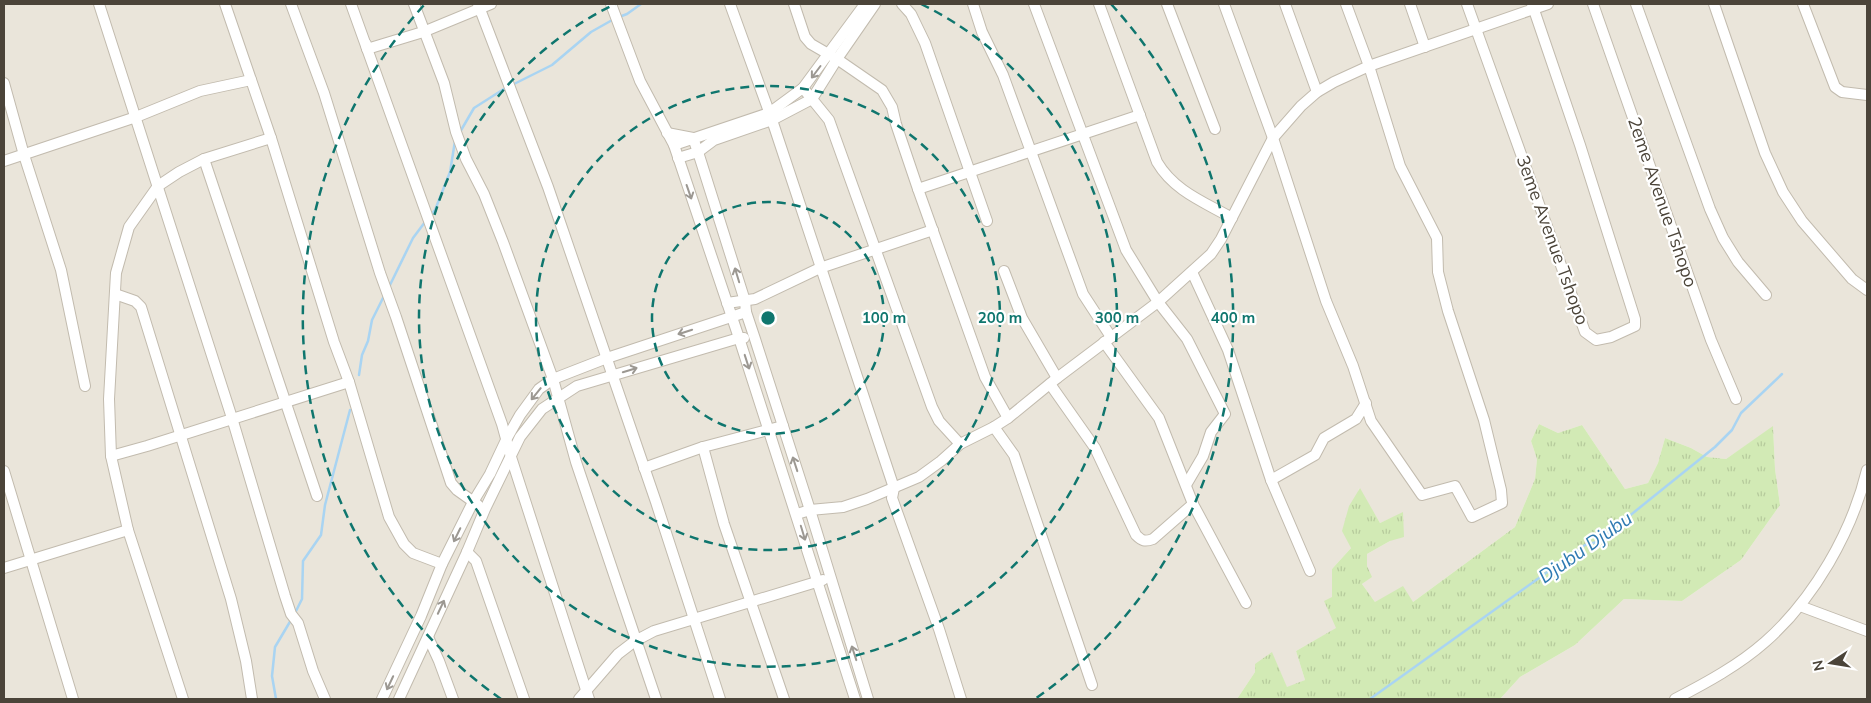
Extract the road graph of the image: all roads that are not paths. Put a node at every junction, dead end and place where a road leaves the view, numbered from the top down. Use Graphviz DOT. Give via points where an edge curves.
graph roads {
  1 [pos="99,4"];
  2 [pos="225,4"];
  3 [pos="291,4"];
  4 [pos="352,4"];
  5 [pos="414,4"];
  6 [pos="491,4"];
  7 [pos="730,4"];
  8 [pos="794,4"];
  9 [pos="865,4"];
  10 [pos="875,4"];
  11 [pos="902,4"];
  12 [pos="973,4"];
  13 [pos="1034,4"];
  14 [pos="1099,4"];
  15 [pos="1167,4"];
  16 [pos="1224,4"];
  17 [pos="1285,4"];
  18 [pos="1346,4"];
  19 [pos="1410,4"];
  20 [pos="1467,4"];
  21 [pos="1548,4"];
  22 [pos="1593,4"];
  23 [pos="1636,4"];
  24 [pos="1714,4"];
  25 [pos="1803,4"];
  26 [pos="479,6"];
  27 [pos="1533,6"];
  28 [pos="615,12"];
  29 [pos="1476,29"];
  30 [pos="424,32"];
  31 [pos="1425,47"];
  32 [pos="368,49"];
  33 [pos="833,56"];
  34 [pos="1369,66"];
  35 [pos="251,80"];
  36 [pos="4,83"];
  37 [pos="803,88"];
  38 [pos="1317,92"];
  39 [pos="1867,95"];
  40 [pos="812,99"];
  41 [pos="1140,115"];
  42 [pos="771,116"];
  43 [pos="136,117"];
  44 [pos="1216,129"];
  45 [pos="667,133"];
  46 [pos="1082,134"];
  47 [pos="271,138"];
  48 [pos="693,138"];
  49 [pos="1273,138"];
  50 [pos="674,146"];
  51 [pos="698,152"];
  52 [pos="1031,152"];
  53 [pos="24,155"];
  54 [pos="678,158"];
  55 [pos="204,159"];
  56 [pos="4,161"];
  57 [pos="971,172"];
  58 [pos="158,186"];
  59 [pos="918,190"];
  60 [pos="1232,218"];
  61 [pos="987,221"];
  62 [pos="933,230"];
  63 [pos="875,250"];
  64 [pos="820,268"];
  65 [pos="1004,271"];
  66 [pos="1192,272"];
  67 [pos="1867,290"];
  68 [pos="116,294"];
  69 [pos="1766,295"];
  70 [pos="745,301"];
  71 [pos="1158,302"];
  72 [pos="727,304"];
  73 [pos="746,312"];
  74 [pos="731,317"];
  75 [pos="739,338"];
  76 [pos="755,339"];
  77 [pos="1108,340"];
  78 [pos="607,358"];
  79 [pos="613,376"];
  80 [pos="553,380"];
  81 [pos="1053,381"];
  82 [pos="349,382"];
  83 [pos="85,386"];
  84 [pos="558,398"];
  85 [pos="1736,399"];
  86 [pos="285,403"];
  87 [pos="1366,403"];
  88 [pos="232,418"];
  89 [pos="1008,418"];
  90 [pos="783,426"];
  91 [pos="994,427"];
  92 [pos="769,430"];
  93 [pos="179,435"];
  94 [pos="507,438"];
  95 [pos="960,444"];
  96 [pos="703,447"];
  97 [pos="111,456"];
  98 [pos="511,457"];
  99 [pos="644,468"];
  100 [pos="1867,470"];
  101 [pos="4,471"];
  102 [pos="1271,480"];
  103 [pos="1186,485"];
  104 [pos="894,488"];
  105 [pos="317,496"];
  106 [pos="473,502"];
  107 [pos="1193,504"];
  108 [pos="485,509"];
  109 [pos="810,510"];
  110 [pos="796,514"];
  111 [pos="128,530"];
  112 [pos="467,552"];
  113 [pos="30,560"];
  114 [pos="442,564"];
  115 [pos="4,568"];
  116 [pos="1310,571"];
  117 [pos="830,578"];
  118 [pos="818,582"];
  119 [pos="752,601"];
  120 [pos="1246,603"];
  121 [pos="1800,606"];
  122 [pos="694,618"];
  123 [pos="1867,631"];
  124 [pos="428,637"];
  125 [pos="635,641"];
  126 [pos="1092,684"];
  127 [pos="585,697"];
  128 [pos="73,699"];
  129 [pos="183,699"];
  130 [pos="252,699"];
  131 [pos="325,699"];
  132 [pos="382,699"];
  133 [pos="399,699"];
  134 [pos="452,699"];
  135 [pos="524,699"];
  136 [pos="656,699"];
  137 [pos="720,699"];
  138 [pos="784,699"];
  139 [pos="855,699"];
  140 [pos="868,699"];
  141 [pos="961,699"];
  142 [pos="1675,699"];
  1 -- 43 [label="street"];
  2 -- 35 [label="street"];
  3 -- 106 [label="street" via="324,93 374,256 451,483"];
  4 -- 32 [label="street"];
  5 -- 30 [label="street"];
  6 -- 26 [label="street"];
  7 -- 42 [label="street"];
  8 -- 33 [label="street" via="805,36 811,44"];
  9 -- 33 [label="street"];
  10 -- 33 [label="street"];
  11 -- 57 [label="street" via="911,14 925,43"];
  12 -- 52 [label="street"];
  13 -- 46 [label="street"];
  14 -- 41 [label="street"];
  15 -- 44 [label="street"];
  16 -- 49 [label="street"];
  17 -- 38 [label="street"];
  18 -- 34 [label="street"];
  19 -- 31 [label="street"];
  20 -- 29 [label="street, 3eme Avenue Tshopo"];
  21 -- 27 [label="street"];
  22 -- 85 [label="street, 2eme Avenue Tshopo" via="1711,340"];
  23 -- 69 [label="street" via="1710,209 1738,262"];
  24 -- 67 [label="street" via="1765,153 1783,192 1802,221 1852,279"];
  25 -- 39 [label="street" via="1835,87 1849,94"];
  26 -- 30 [label="street"];
  26 -- 78 [label="street" via="548,187"];
  27 -- 29 [label="street"];
  27 -- 29 [label="street, 3eme Avenue Tshopo" via="1635,318 1635,326 1611,337 1596,340 1585,332"];
  28 -- 45 [label="street" via="640,81"];
  29 -- 31 [label="street"];
  30 -- 32 [label="street"];
  30 -- 80 [label="street" via="444,83 457,136 500,234"];
  31 -- 34 [label="street"];
  32 -- 94 [label="street"];
  33 -- 37 [label="street, one-way"];
  33 -- 40 [label="street"];
  33 -- 59 [label="street" via="882,90 892,107"];
  34 -- 38 [label="street"];
  34 -- 87 [label="street" via="1400,166 1437,238 1438,272 1484,420 1502,503 1472,517 1455,486 1422,494 1372,421"];
  35 -- 43 [label="street" via="200,91"];
  35 -- 47 [label="street"];
  36 -- 53 [label="street"];
  37 -- 40 [label="street"];
  37 -- 42 [label="street"];
  38 -- 49 [label="street"];
  40 -- 42 [label="street"];
  40 -- 63 [label="street" via="829,120"];
  41 -- 46 [label="street"];
  41 -- 60 [label="street" via="1164,174 1184,192"];
  42 -- 48 [label="street"];
  42 -- 51 [label="street" via="714,140"];
  42 -- 64 [label="street"];
  43 -- 53 [label="street"];
  43 -- 58 [label="street"];
  45 -- 48 [label="street"];
  45 -- 50 [label="street"];
  46 -- 52 [label="street"];
  46 -- 71 [label="street" via="1126,250"];
  47 -- 55 [label="street"];
  47 -- 82 [label="street"];
  48 -- 50 [label="street"];
  48 -- 51 [label="street"];
  49 -- 60 [label="street"];
  49 -- 87 [label="street" via="1326,301"];
  50 -- 54 [label="street"];
  51 -- 54 [label="street"];
  70 -- 51 [label="street, one-way"];
  52 -- 57 [label="street"];
  52 -- 77 [label="street" via="1083,294"];
  53 -- 56 [label="street"];
  53 -- 83 [label="street" via="61,270"];
  54 -- 72 [label="street, one-way"];
  55 -- 58 [label="street"];
  55 -- 86 [label="street"];
  57 -- 59 [label="street"];
  57 -- 61 [label="street"];
  58 -- 68 [label="street" via="129,227 116,273"];
  58 -- 88 [label="street"];
  59 -- 62 [label="street"];
  60 -- 66 [label="street" via="1211,254"];
  62 -- 63 [label="street"];
  62 -- 89 [label="street" via="985,377"];
  63 -- 64 [label="street"];
  63 -- 95 [label="street" via="932,407"];
  64 -- 70 [label="street"];
  64 -- 104 [label="street"];
  65 -- 81 [label="street" via="1022,318"];
  66 -- 71 [label="street"];
  66 -- 102 [label="street" via="1228,350"];
  68 -- 93 [label="street" via="136,301 141,307"];
  68 -- 97 [label="street" via="109,399"];
  70 -- 72 [label="street"];
  70 -- 73 [label="street"];
  71 -- 77 [label="street"];
  71 -- 103 [label="street" via="1187,339 1225,414 1211,432 1203,456"];
  72 -- 74 [label="street"];
  73 -- 74 [label="street"];
  73 -- 76 [label="street"];
  74 -- 75 [label="street"];
  74 -- 78 [label="street, one-way"];
  75 -- 76 [label="street"];
  79 -- 75 [label="street, one-way"];
  75 -- 92 [label="street, one-way"];
  76 -- 90 [label="street"];
  77 -- 81 [label="street"];
  77 -- 103 [label="street" via="1159,418"];
  78 -- 79 [label="street"];
  78 -- 80 [label="street"];
  79 -- 84 [label="street" via="577,386"];
  79 -- 99 [label="street"];
  80 -- 84 [label="street"];
  80 -- 94 [label="street, one-way" via="539,389"];
  81 -- 89 [label="street"];
  81 -- 107 [label="street" via="1095,448 1141,540 1153,539"];
  82 -- 86 [label="street"];
  82 -- 114 [label="street" via="395,529 413,553"];
  84 -- 98 [label="street" via="533,419"];
  84 -- 125 [label="street"];
  86 -- 88 [label="street"];
  86 -- 105 [label="street"];
  87 -- 102 [label="street" via="1356,419 1324,438 1315,455"];
  88 -- 93 [label="street"];
  88 -- 131 [label="street" via="293,616"];
  89 -- 91 [label="street"];
  90 -- 92 [label="street"];
  109 -- 90 [label="street, one-way"];
  91 -- 95 [label="street"];
  91 -- 126 [label="street" via="1014,455"];
  92 -- 96 [label="street"];
  92 -- 110 [label="street"];
  93 -- 97 [label="street"];
  93 -- 130 [label="street" via="231,599"];
  94 -- 98 [label="street"];
  94 -- 106 [label="street"];
  95 -- 104 [label="street" via="919,477"];
  96 -- 99 [label="street"];
  96 -- 119 [label="street" via="724,524"];
  97 -- 111 [label="street"];
  98 -- 108 [label="street"];
  98 -- 127 [label="street"];
  99 -- 122 [label="street"];
  100 -- 121 [label="street" via="1851,520"];
  101 -- 113 [label="street"];
  102 -- 116 [label="street"];
  103 -- 107 [label="street"];
  104 -- 109 [label="street" via="843,507"];
  104 -- 141 [label="street" via="892,498"];
  106 -- 108 [label="street"];
  106 -- 114 [label="street, one-way"];
  107 -- 120 [label="street"];
  108 -- 112 [label="street"];
  109 -- 110 [label="street"];
  109 -- 117 [label="street"];
  110 -- 118 [label="street, one-way"];
  111 -- 113 [label="street"];
  111 -- 129 [label="street"];
  124 -- 112 [label="street, one-way"];
  112 -- 135 [label="street" via="476,561"];
  113 -- 115 [label="street"];
  113 -- 128 [label="street"];
  114 -- 132 [label="street, one-way"];
  117 -- 118 [label="street"];
  140 -- 117 [label="street, one-way"];
  118 -- 119 [label="street"];
  118 -- 139 [label="street"];
  119 -- 122 [label="street"];
  119 -- 138 [label="street"];
  121 -- 123 [label="street"];
  121 -- 142 [label="street" via="1765,642 1710,680"];
  122 -- 125 [label="street"];
  122 -- 137 [label="street"];
  124 -- 133 [label="street"];
  124 -- 134 [label="street"];
  125 -- 127 [label="street" via="618,654"];
  125 -- 136 [label="street"];
}
